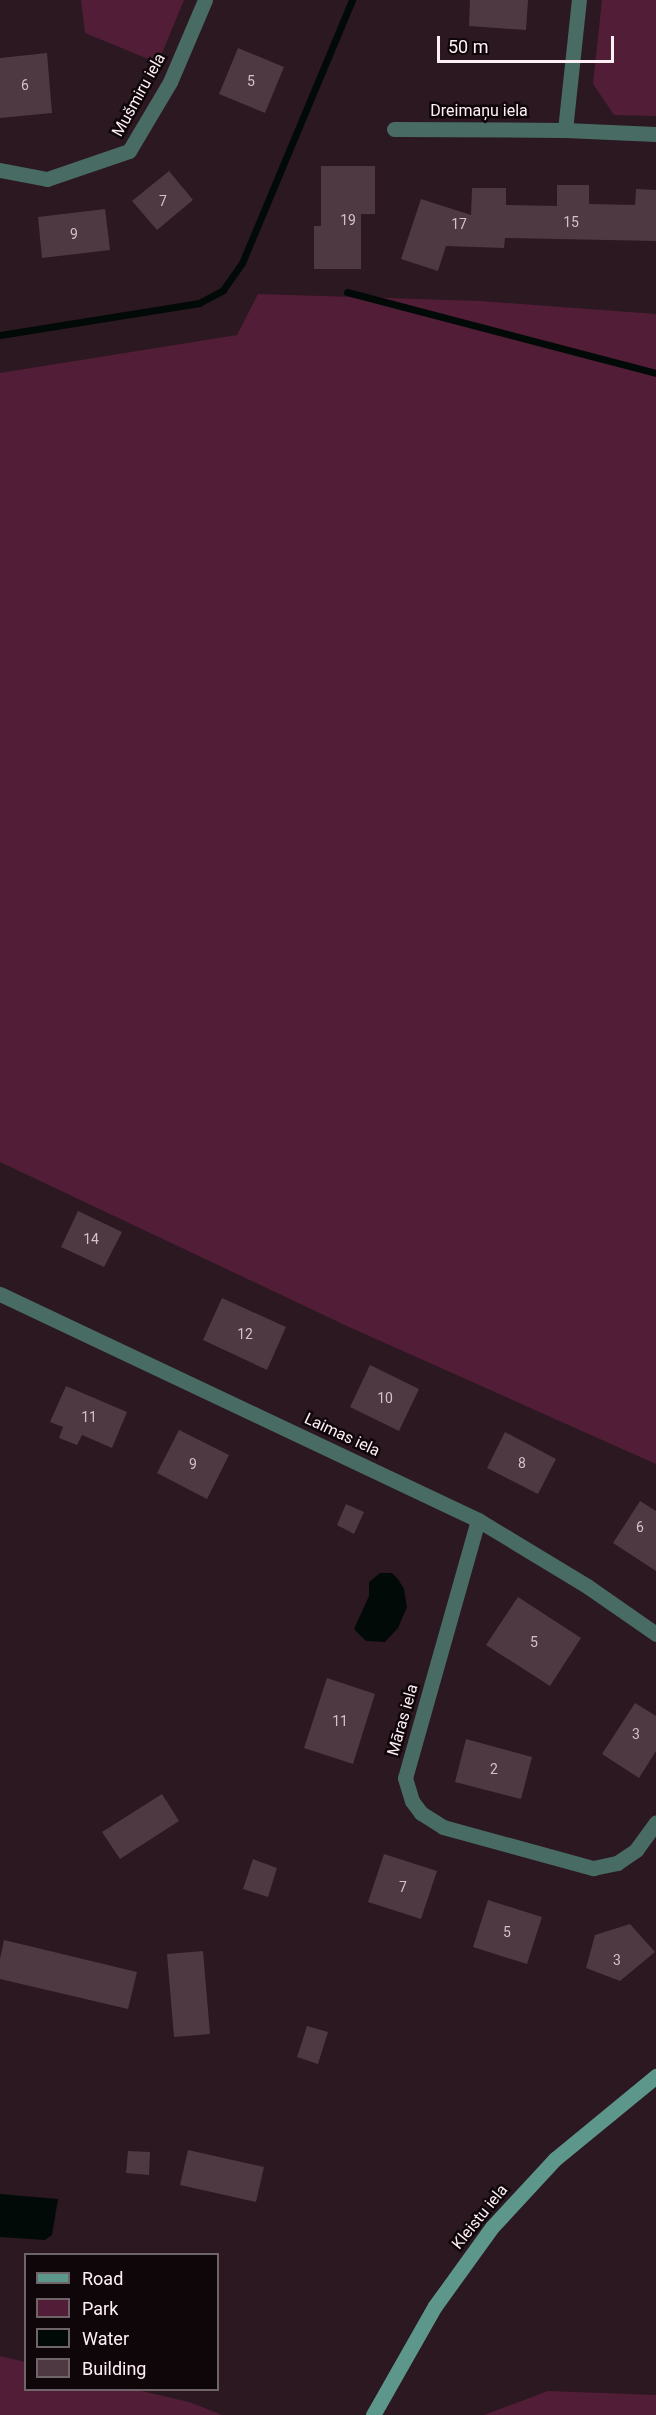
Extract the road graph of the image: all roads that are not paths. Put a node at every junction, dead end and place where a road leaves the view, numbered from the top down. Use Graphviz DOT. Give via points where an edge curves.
graph roads {
  1 [pos="205,0"];
  2 [pos="579,0"];
  3 [pos="394,129"];
  4 [pos="564,130"];
  5 [pos="656,134"];
  6 [pos="0,170"];
  7 [pos="0,1294"];
  8 [pos="478,1520"];
  9 [pos="656,1634"];
  10 [pos="656,1822"];
  11 [pos="656,2076"];
  12 [pos="373,2415"];
  1 -- 6 [label="street, Mušmiru iela" via="170,82 129,151 47,179"];
  2 -- 4 [label="street"];
  3 -- 4 [label="street, Dreimaņu iela"];
  4 -- 5 [label="street, Dreimaņu iela"];
  7 -- 8 [label="street, Laimas iela"];
  8 -- 9 [label="street, Laimas iela" via="587,1586"];
  8 -- 10 [label="street, Māras iela" via="405,1778 412,1801 421,1813 443,1827 593,1868 617,1863 636,1850"];
  11 -- 12 [label="street, Kleistu iela" via="555,2159 492,2227 435,2306"];
}
